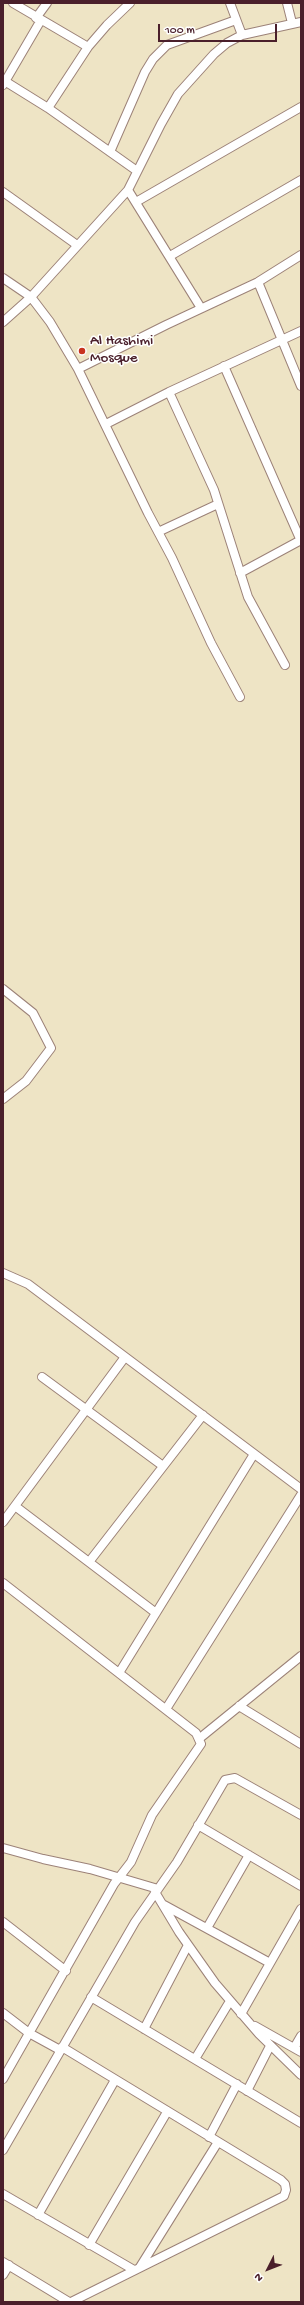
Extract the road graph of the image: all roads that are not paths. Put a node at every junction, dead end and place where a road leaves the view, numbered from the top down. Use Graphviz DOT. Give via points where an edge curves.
graph roads {
  1 [pos="13,3"];
  2 [pos="47,3"];
  3 [pos="130,3"];
  4 [pos="230,3"];
  5 [pos="287,3"];
  6 [pos="38,19"];
  7 [pos="236,20"];
  8 [pos="301,22"];
  9 [pos="292,23"];
  10 [pos="242,35"];
  11 [pos="88,47"];
  12 [pos="4,82"];
  13 [pos="301,107"];
  14 [pos="48,108"];
  15 [pos="110,152"];
  16 [pos="137,171"];
  17 [pos="301,180"];
  18 [pos="128,190"];
  19 [pos="3,192"];
  20 [pos="136,202"];
  21 [pos="77,245"];
  22 [pos="301,255"];
  23 [pos="170,256"];
  24 [pos="3,278"];
  25 [pos="258,282"];
  26 [pos="31,297"];
  27 [pos="201,308"];
  28 [pos="3,322"];
  29 [pos="301,331"];
  30 [pos="281,340"];
  31 [pos="224,366"];
  32 [pos="78,369"];
  33 [pos="301,386"];
  34 [pos="169,392"];
  35 [pos="106,424"];
  36 [pos="218,504"];
  37 [pos="158,532"];
  38 [pos="301,541"];
  39 [pos="240,573"];
  40 [pos="285,665"];
  41 [pos="240,697"];
  42 [pos="3,990"];
  43 [pos="3,1100"];
  44 [pos="3,1273"];
  45 [pos="125,1357"];
  46 [pos="42,1377"];
  47 [pos="86,1410"];
  48 [pos="203,1415"];
  49 [pos="254,1454"];
  50 [pos="164,1466"];
  51 [pos="301,1489"];
  52 [pos="301,1495"];
  53 [pos="15,1506"];
  54 [pos="3,1522"];
  55 [pos="89,1562"];
  56 [pos="3,1583"];
  57 [pos="156,1613"];
  58 [pos="301,1656"];
  59 [pos="119,1673"];
  60 [pos="239,1706"];
  61 [pos="166,1709"];
  62 [pos="200,1738"];
  63 [pos="301,1744"];
  64 [pos="301,1815"];
  65 [pos="198,1825"];
  66 [pos="3,1848"];
  67 [pos="249,1855"];
  68 [pos="119,1877"];
  69 [pos="301,1886"];
  70 [pos="157,1890"];
  71 [pos="163,1904"];
  72 [pos="301,1909"];
  73 [pos="3,1922"];
  74 [pos="207,1928"];
  75 [pos="188,1945"];
  76 [pos="270,1963"];
  77 [pos="66,1971"];
  78 [pos="91,1996"];
  79 [pos="230,2001"];
  80 [pos="3,2013"];
  81 [pos="241,2014"];
  82 [pos="248,2022"];
  83 [pos="144,2029"];
  84 [pos="29,2033"];
  85 [pos="301,2036"];
  86 [pos="270,2046"];
  87 [pos="61,2048"];
  88 [pos="298,2050"];
  89 [pos="195,2059"];
  90 [pos="301,2075"];
  91 [pos="3,2079"];
  92 [pos="115,2080"];
  93 [pos="237,2084"];
  94 [pos="247,2091"];
  95 [pos="167,2112"];
  96 [pos="301,2123"];
  97 [pos="209,2137"];
  98 [pos="218,2142"];
  99 [pos="3,2150"];
  100 [pos="3,2194"];
  101 [pos="38,2215"];
  102 [pos="89,2245"];
  103 [pos="6,2264"];
  104 [pos="137,2269"];
  105 [pos="3,2275"];
  106 [pos="70,2302"];
  1 -- 6 [label="street"];
  2 -- 6 [label="street"];
  3 -- 11 [label="street"];
  4 -- 7 [label="street"];
  5 -- 9 [label="street"];
  6 -- 11 [label="street"];
  6 -- 12 [label="street"];
  7 -- 10 [label="street"];
  7 -- 15 [label="street" via="167,45 153,59"];
  8 -- 9 [label="street"];
  9 -- 10 [label="street"];
  10 -- 16 [label="street" via="214,54 178,94"];
  11 -- 14 [label="street"];
  12 -- 14 [label="street"];
  13 -- 20 [label="street"];
  14 -- 15 [label="street"];
  15 -- 16 [label="street"];
  16 -- 18 [label="street"];
  17 -- 23 [label="street"];
  18 -- 20 [label="street"];
  18 -- 21 [label="street"];
  19 -- 21 [label="street"];
  20 -- 23 [label="street"];
  21 -- 26 [label="street"];
  22 -- 25 [label="street"];
  23 -- 27 [label="street"];
  24 -- 26 [label="street"];
  25 -- 27 [label="street"];
  25 -- 30 [label="street"];
  26 -- 28 [label="street"];
  26 -- 32 [label="street" via="50,322"];
  27 -- 32 [label="street"];
  29 -- 30 [label="street"];
  30 -- 31 [label="street"];
  30 -- 33 [label="street"];
  31 -- 34 [label="street"];
  31 -- 38 [label="street"];
  32 -- 35 [label="street"];
  34 -- 35 [label="street"];
  34 -- 36 [label="street"];
  35 -- 37 [label="street"];
  36 -- 37 [label="street"];
  36 -- 39 [label="street"];
  37 -- 41 [label="street"];
  38 -- 39 [label="street"];
  39 -- 40 [label="street" via="260,622"];
  42 -- 43 [label="street" via="33,1013 51,1048 26,1081"];
  44 -- 45 [label="street" via="28,1284"];
  45 -- 47 [label="street"];
  45 -- 48 [label="street"];
  46 -- 47 [label="street"];
  47 -- 50 [label="street"];
  47 -- 53 [label="street"];
  48 -- 49 [label="street"];
  48 -- 50 [label="street"];
  49 -- 51 [label="street"];
  49 -- 57 [label="street"];
  50 -- 55 [label="street"];
  52 -- 61 [label="street"];
  53 -- 54 [label="street"];
  53 -- 55 [label="street"];
  55 -- 57 [label="street"];
  56 -- 59 [label="street"];
  57 -- 59 [label="street"];
  58 -- 60 [label="street"];
  59 -- 61 [label="street"];
  60 -- 62 [label="street"];
  60 -- 63 [label="street"];
  61 -- 62 [label="street"];
  62 -- 68 [label="street" via="199,1749 155,1810 135,1853"];
  64 -- 65 [label="street" via="230,1777 222,1784"];
  65 -- 67 [label="street"];
  65 -- 70 [label="street"];
  66 -- 68 [label="street"];
  67 -- 69 [label="street"];
  67 -- 74 [label="street"];
  68 -- 70 [label="street"];
  68 -- 77 [label="street"];
  70 -- 71 [label="street"];
  70 -- 78 [label="street"];
  71 -- 74 [label="street"];
  71 -- 75 [label="street"];
  72 -- 76 [label="street"];
  73 -- 77 [label="street"];
  74 -- 76 [label="street"];
  75 -- 79 [label="street"];
  75 -- 83 [label="street"];
  76 -- 81 [label="street"];
  77 -- 84 [label="street"];
  78 -- 83 [label="street"];
  78 -- 87 [label="street"];
  79 -- 81 [label="street"];
  79 -- 89 [label="street"];
  80 -- 84 [label="street"];
  81 -- 82 [label="street"];
  82 -- 86 [label="street"];
  82 -- 88 [label="street"];
  83 -- 89 [label="street"];
  84 -- 87 [label="street"];
  84 -- 91 [label="street"];
  85 -- 88 [label="street"];
  86 -- 90 [label="street"];
  86 -- 94 [label="street"];
  87 -- 92 [label="street"];
  87 -- 99 [label="street"];
  89 -- 93 [label="street"];
  92 -- 95 [label="street"];
  92 -- 101 [label="street"];
  93 -- 94 [label="street"];
  93 -- 97 [label="street"];
  94 -- 96 [label="street"];
  95 -- 97 [label="street"];
  95 -- 102 [label="street"];
  97 -- 98 [label="street"];
  98 -- 104 [label="street"];
  98 -- 104 [label="street" via="281,2180 285,2184 284,2196"];
  100 -- 101 [label="street"];
  101 -- 102 [label="street"];
  102 -- 104 [label="street"];
  103 -- 105 [label="street"];
  103 -- 106 [label="street"];
  104 -- 106 [label="street"];
}
